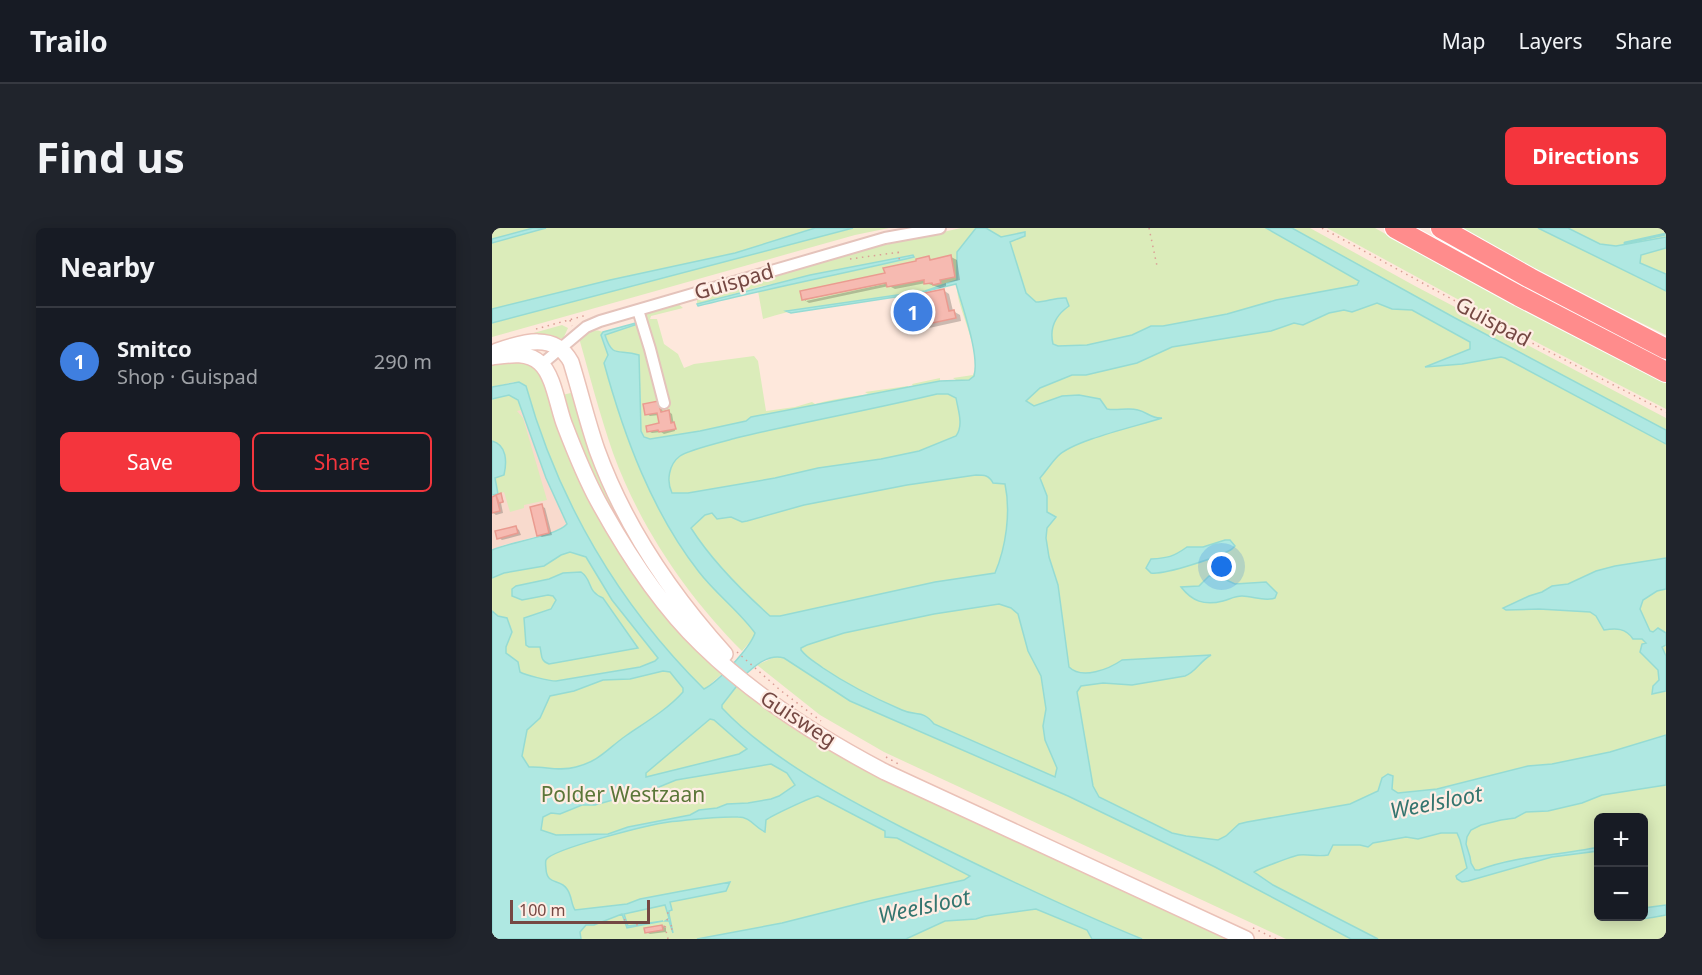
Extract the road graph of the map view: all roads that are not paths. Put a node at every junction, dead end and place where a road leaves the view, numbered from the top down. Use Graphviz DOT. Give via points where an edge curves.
graph roads {
  1 [pos="940,228"];
  2 [pos="1395,228"];
  3 [pos="1441,228"];
  4 [pos="638,310"];
  5 [pos="560,348"];
  6 [pos="1666,349"];
  7 [pos="492,352"];
  8 [pos="492,357"];
  9 [pos="542,364"];
  10 [pos="1666,372"];
  11 [pos="664,403"];
  12 [pos="731,660"];
  13 [pos="1250,934"];
  1 -- 4 [label="street, Guispad" via="885,238"];
  2 -- 10 [label="highway"];
  3 -- 6 [label="highway"];
  4 -- 5 [label="street, Guispad" via="590,324"];
  4 -- 11 [label="street"];
  5 -- 7 [label="main road" via="537,341"];
  5 -- 9 [label="street, Guispad"];
  5 -- 12 [label="main road, Guisweg" via="571,362 609,481 632,528 676,596"];
  8 -- 9 [label="main road" via="522,355"];
  9 -- 12 [label="main road, Guisweg" via="574,449 611,523 640,568 701,644"];
  12 -- 13 [label="main road, Guisweg" via="795,719 885,772"];
}
